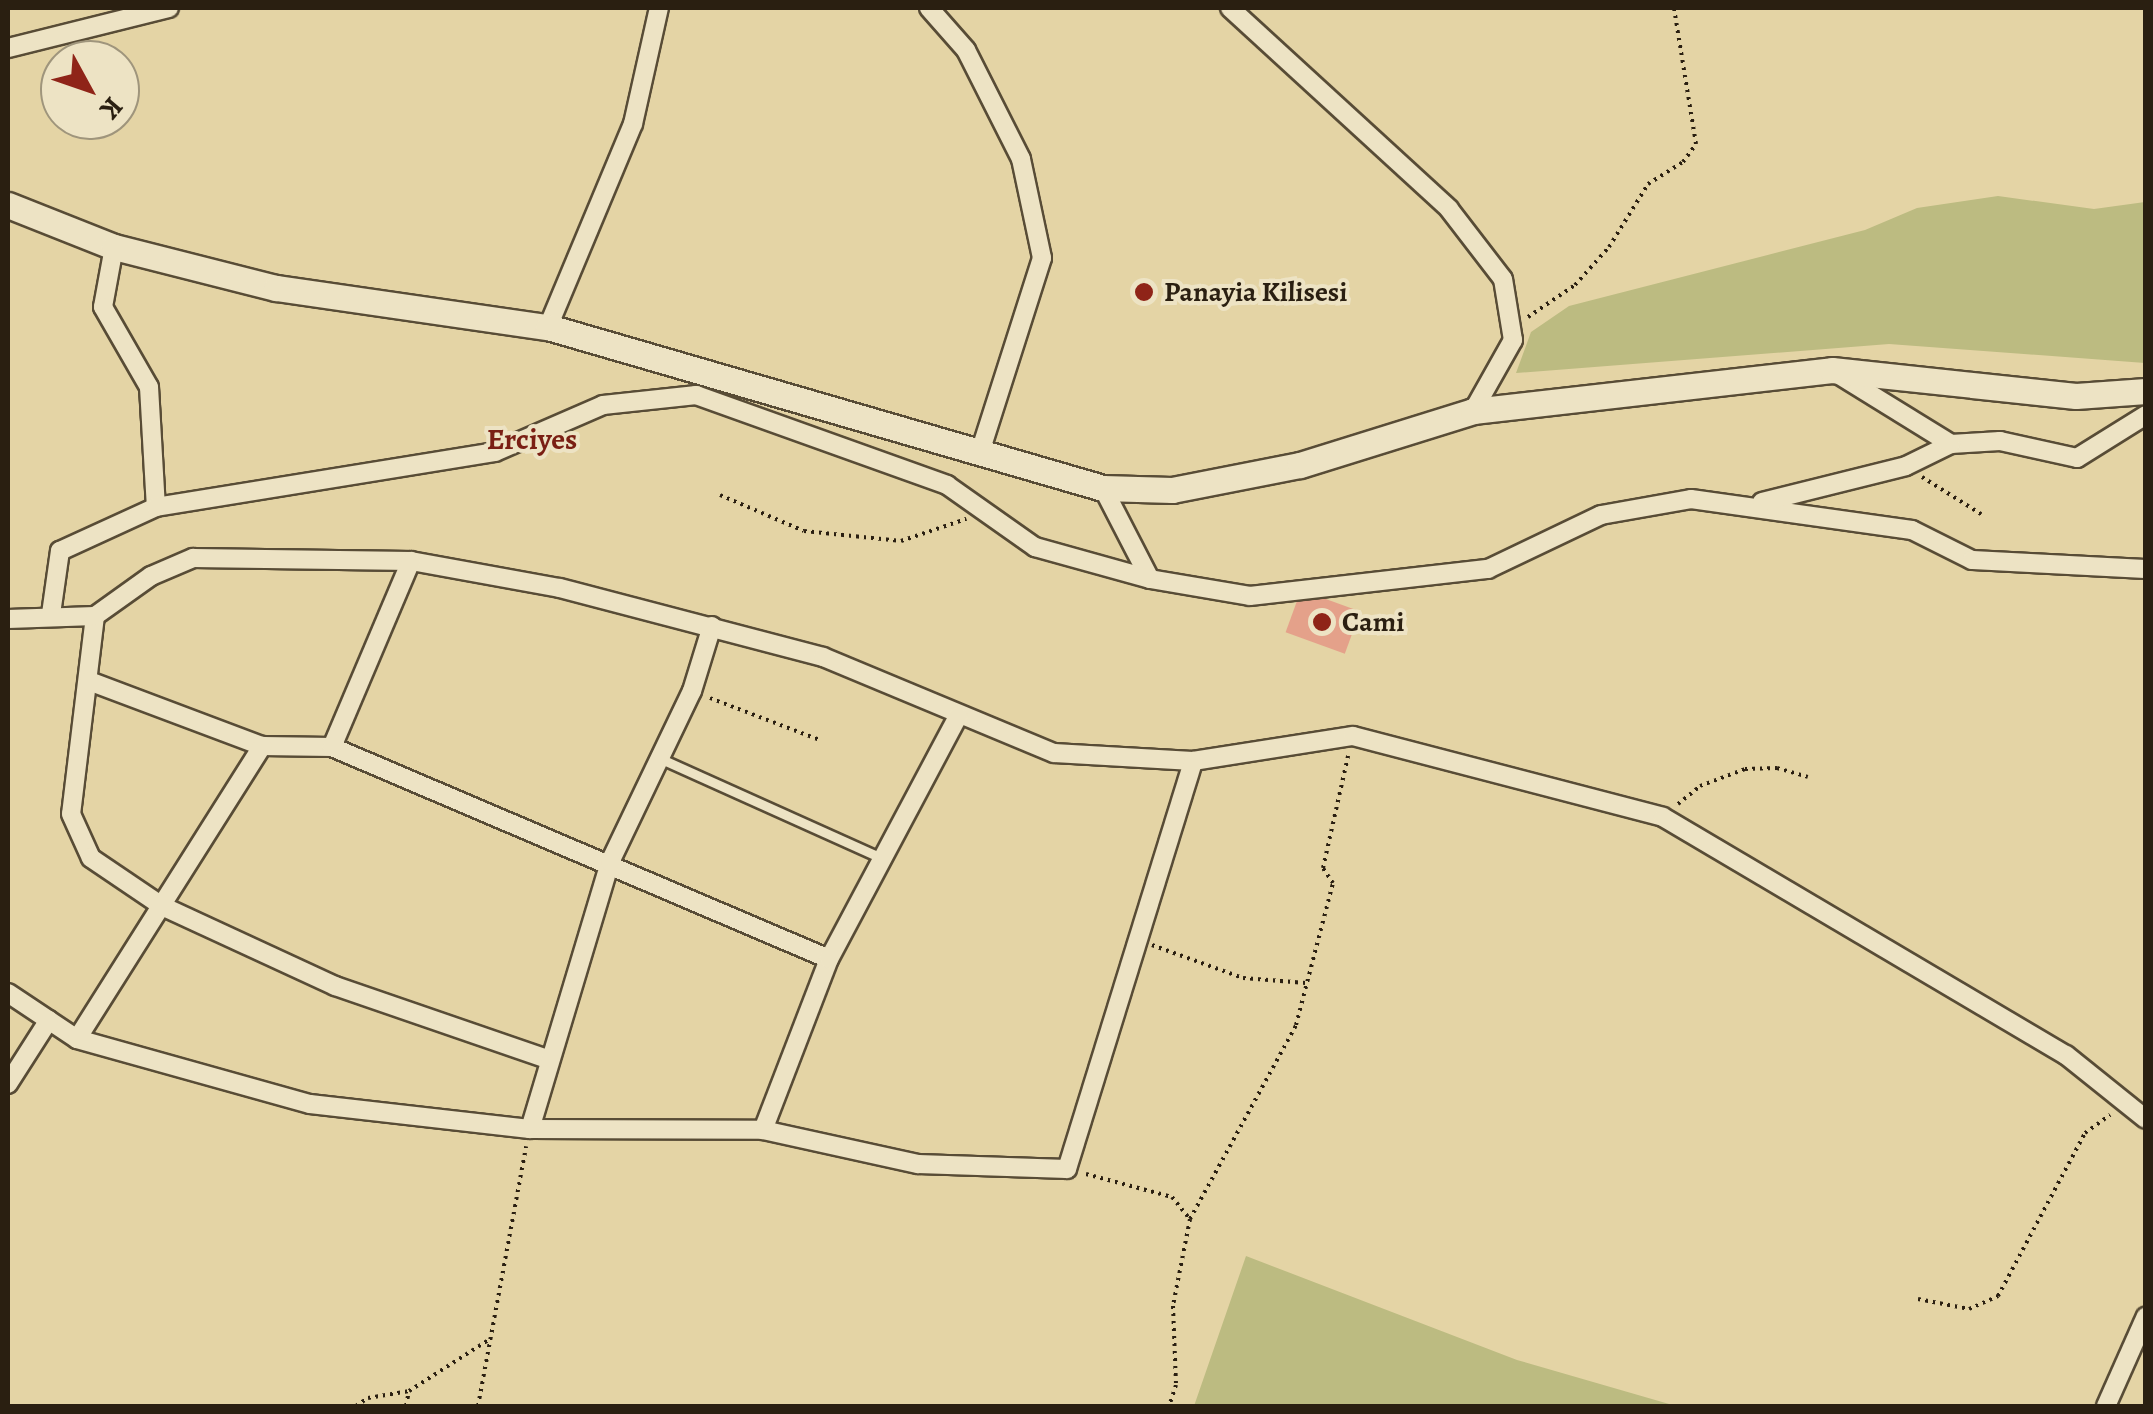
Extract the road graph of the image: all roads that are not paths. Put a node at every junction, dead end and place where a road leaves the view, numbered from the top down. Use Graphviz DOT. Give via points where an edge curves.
graph roads {
  1 [pos="169,8"];
  2 [pos="659,8"];
  3 [pos="930,8"];
  4 [pos="1230,8"];
  5 [pos="8,48"];
  6 [pos="8,206"];
  7 [pos="114,247"];
  8 [pos="548,328"];
  9 [pos="1832,370"];
  10 [pos="704,384"];
  11 [pos="2146,391"];
  12 [pos="1473,411"];
  13 [pos="2146,415"];
  14 [pos="1951,444"];
  15 [pos="981,449"];
  16 [pos="1104,488"];
  17 [pos="1752,504"];
  18 [pos="156,507"];
  19 [pos="411,561"];
  20 [pos="2146,569"];
  21 [pos="1150,579"];
  22 [pos="52,614"];
  23 [pos="95,616"];
  24 [pos="8,619"];
  25 [pos="712,626"];
  26 [pos="88,681"];
  27 [pos="958,716"];
  28 [pos="262,746"];
  29 [pos="332,747"];
  30 [pos="659,758"];
  31 [pos="1193,761"];
  32 [pos="882,858"];
  33 [pos="610,862"];
  34 [pos="162,906"];
  35 [pos="829,959"];
  36 [pos="8,993"];
  37 [pos="48,1020"];
  38 [pos="77,1039"];
  39 [pos="550,1060"];
  40 [pos="8,1084"];
  41 [pos="2140,1115"];
  42 [pos="530,1129"];
  43 [pos="763,1130"];
  44 [pos="2146,1316"];
  45 [pos="2106,1406"];
  1 -- 5 [label="street"];
  2 -- 8 [label="street" via="633,124"];
  3 -- 15 [label="street" via="966,50 1021,159 1042,258"];
  4 -- 12 [label="street" via="1449,209 1503,279 1512,340"];
  6 -- 7 [label="street"];
  7 -- 8 [label="street" via="276,288"];
  7 -- 18 [label="street" via="102,307 149,387"];
  8 -- 10 [label="street"];
  9 -- 11 [label="street" via="2076,396"];
  9 -- 12 [label="street"];
  9 -- 14 [label="street"];
  10 -- 15 [label="street"];
  10 -- 18 [label="street" via="603,405 494,452"];
  10 -- 21 [label="street" via="946,485 980,515 1035,546"];
  12 -- 16 [label="street" via="1300,465 1172,490"];
  13 -- 14 [label="street" via="2076,458 2000,441"];
  14 -- 17 [label="street" via="1906,466"];
  15 -- 16 [label="street"];
  16 -- 21 [label="street"];
  17 -- 20 [label="street" via="1912,530 1972,560"];
  17 -- 21 [label="street" via="1690,498 1600,515 1488,569 1388,582 1250,596"];
  18 -- 22 [label="street" via="60,550"];
  19 -- 23 [label="street" via="193,558 150,576"];
  19 -- 25 [label="street" via="560,588"];
  19 -- 29 [label="street"];
  22 -- 23 [label="street"];
  22 -- 24 [label="street"];
  23 -- 26 [label="street"];
  25 -- 27 [label="street" via="823,656"];
  25 -- 30 [label="street" via="692,691"];
  26 -- 28 [label="street"];
  26 -- 34 [label="street" via="73,827 99,866"];
  27 -- 31 [label="street" via="1054,753"];
  27 -- 32 [label="street"];
  28 -- 29 [label="street"];
  28 -- 34 [label="street"];
  29 -- 33 [label="street"];
  30 -- 32 [label="lane"];
  30 -- 33 [label="street"];
  31 -- 41 [label="street" via="1353,736 1663,817 2066,1055"];
  31 -- 43 [label="street" via="1067,1169 918,1164"];
  32 -- 35 [label="street"];
  33 -- 35 [label="street"];
  33 -- 39 [label="street"];
  34 -- 38 [label="street"];
  34 -- 39 [label="street" via="334,986"];
  35 -- 43 [label="street"];
  36 -- 37 [label="street"];
  37 -- 38 [label="street"];
  37 -- 40 [label="street"];
  38 -- 42 [label="street" via="310,1104"];
  39 -- 42 [label="street"];
  42 -- 43 [label="street"];
  44 -- 45 [label="street"];
}
